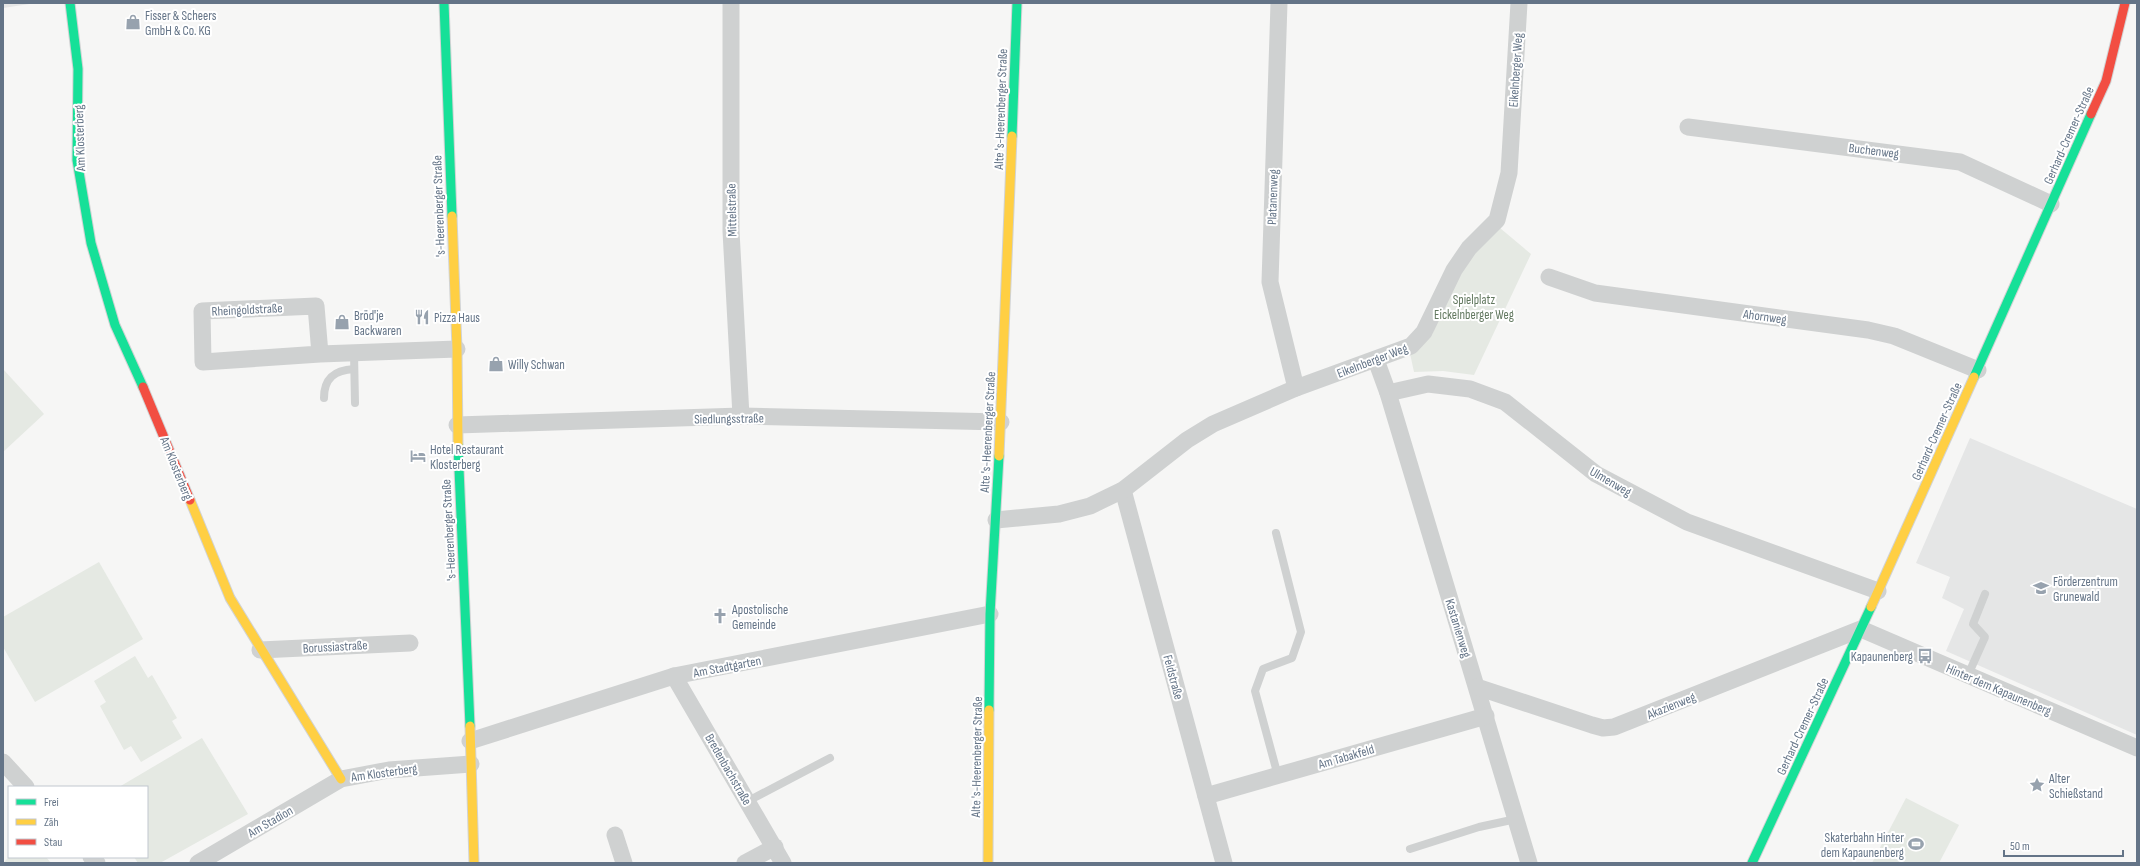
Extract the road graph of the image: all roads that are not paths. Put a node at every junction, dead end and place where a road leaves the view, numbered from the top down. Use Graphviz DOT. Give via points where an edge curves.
graph roads {
  1 [pos="70,3"];
  2 [pos="444,3"];
  3 [pos="731,3"];
  4 [pos="1017,3"];
  5 [pos="1279,3"];
  6 [pos="1520,3"];
  7 [pos="2125,3"];
  8 [pos="1688,126"];
  9 [pos="2051,204"];
  10 [pos="1549,277"];
  11 [pos="457,349"];
  12 [pos="320,354"];
  13 [pos="1376,360"];
  14 [pos="354,361"];
  15 [pos="1978,370"];
  16 [pos="1296,388"];
  17 [pos="1388,393"];
  18 [pos="324,398"];
  19 [pos="355,403"];
  20 [pos="741,416"];
  21 [pos="1001,422"];
  22 [pos="457,425"];
  23 [pos="1122,490"];
  24 [pos="996,520"];
  25 [pos="1276,533"];
  26 [pos="1878,591"];
  27 [pos="1985,594"];
  28 [pos="990,614"];
  29 [pos="1861,630"];
  30 [pos="410,643"];
  31 [pos="260,650"];
  32 [pos="674,676"];
  33 [pos="1968,676"];
  34 [pos="1477,688"];
  35 [pos="1486,716"];
  36 [pos="470,741"];
  37 [pos="2137,748"];
  38 [pos="830,758"];
  39 [pos="3,762"];
  40 [pos="471,764"];
  41 [pos="1278,776"];
  42 [pos="342,779"];
  43 [pos="25,786"];
  44 [pos="1206,796"];
  45 [pos="748,801"];
  46 [pos="1516,819"];
  47 [pos="615,835"];
  48 [pos="775,847"];
  49 [pos="1410,849"];
  50 [pos="198,863"];
  51 [pos="474,863"];
  52 [pos="624,863"];
  53 [pos="745,863"];
  54 [pos="783,863"];
  55 [pos="988,863"];
  56 [pos="1224,863"];
  57 [pos="1529,863"];
  58 [pos="1752,863"];
  1 -- 31 [label="street, Am Klosterberg" via="78,69 77,160 91,243 115,325 230,598"];
  2 -- 11 [label="street, 's-Heerenberger Straße"];
  3 -- 20 [label="street, Mittelstraße" via="731,231"];
  4 -- 21 [label="street, Alte 's-Heerenberger Straße"];
  5 -- 16 [label="street, Platanenweg" via="1270,282"];
  6 -- 13 [label="street, Eikelnberger Weg" via="1509,173 1497,220 1469,248 1454,270 1424,332 1411,346"];
  7 -- 9 [label="street, Gerhard-Cremer-Straße" via="2106,81"];
  8 -- 9 [label="street, Buchenweg" via="1960,162"];
  9 -- 15 [label="street, Gerhard-Cremer-Straße"];
  10 -- 15 [label="street, Ahornweg" via="1595,293 1868,330 1894,336"];
  11 -- 14 [label="street, Rheingoldstraße"];
  11 -- 22 [label="street, 's-Heerenberger Straße"];
  12 -- 12 [label="street, Rheingoldstraße" via="203,362 202,311 316,306"];
  12 -- 14 [label="street, Rheingoldstraße"];
  13 -- 16 [label="street, Eikelnberger Weg"];
  13 -- 17 [label="street"];
  14 -- 18 [label="lane" via="346,369 331,375 326,382"];
  14 -- 19 [label="lane"];
  15 -- 26 [label="street, Gerhard-Cremer-Straße"];
  16 -- 23 [label="street, Eikelnberger Weg" via="1213,424 1187,440"];
  17 -- 26 [label="street, Ulmenweg" via="1428,384 1470,389 1505,402 1596,474 1687,522"];
  17 -- 34 [label="street, Kastanienweg"];
  20 -- 21 [label="street, Siedlungsstraße"];
  20 -- 22 [label="street, Siedlungsstraße"];
  21 -- 24 [label="street, Alte 's-Heerenberger Straße"];
  22 -- 36 [label="street, 's-Heerenberger Straße"];
  23 -- 24 [label="street, Eikelnberger Weg" via="1090,506 1059,514"];
  23 -- 44 [label="street, Feldstraße"];
  24 -- 28 [label="street, Alte 's-Heerenberger Straße"];
  25 -- 41 [label="lane" via="1301,632 1292,658 1263,669 1255,691"];
  26 -- 29 [label="street, Gerhard-Cremer-Straße"];
  27 -- 33 [label="lane" via="1973,624 1986,637"];
  28 -- 32 [label="street, Am Stadtgarten"];
  28 -- 55 [label="street, Alte 's-Heerenberger Straße"];
  29 -- 33 [label="street, Hinter dem Kapaunenberg"];
  29 -- 34 [label="street, Akazienweg" via="1614,727 1592,725"];
  29 -- 58 [label="street, Gerhard-Cremer-Straße"];
  30 -- 31 [label="street, Borussiastraße"];
  31 -- 42 [label="street, Am Klosterberg"];
  32 -- 36 [label="street, Am Stadtgarten"];
  32 -- 45 [label="street, Bredenbachstraße"];
  33 -- 37 [label="street, Hinter dem Kapaunenberg"];
  34 -- 35 [label="street, Kastanienweg"];
  35 -- 41 [label="street, Am Tabakfeld"];
  35 -- 46 [label="street, Kastanienweg"];
  36 -- 40 [label="street, 's-Heerenberger Straße"];
  38 -- 45 [label="lane"];
  39 -- 43 [label="street"];
  40 -- 42 [label="street, Am Klosterberg" via="389,770"];
  40 -- 51 [label="street, 's-Heerenberger Straße"];
  41 -- 44 [label="street, Am Tabakfeld"];
  42 -- 50 [label="street, Am Stadion"];
  44 -- 56 [label="street, Feldstraße"];
  45 -- 48 [label="street, Bredenbachstraße"];
  46 -- 49 [label="lane" via="1479,827"];
  46 -- 57 [label="street, Kastanienweg"];
  47 -- 52 [label="street"];
  48 -- 53 [label="street"];
  48 -- 54 [label="street, Bredenbachstraße"];
}
